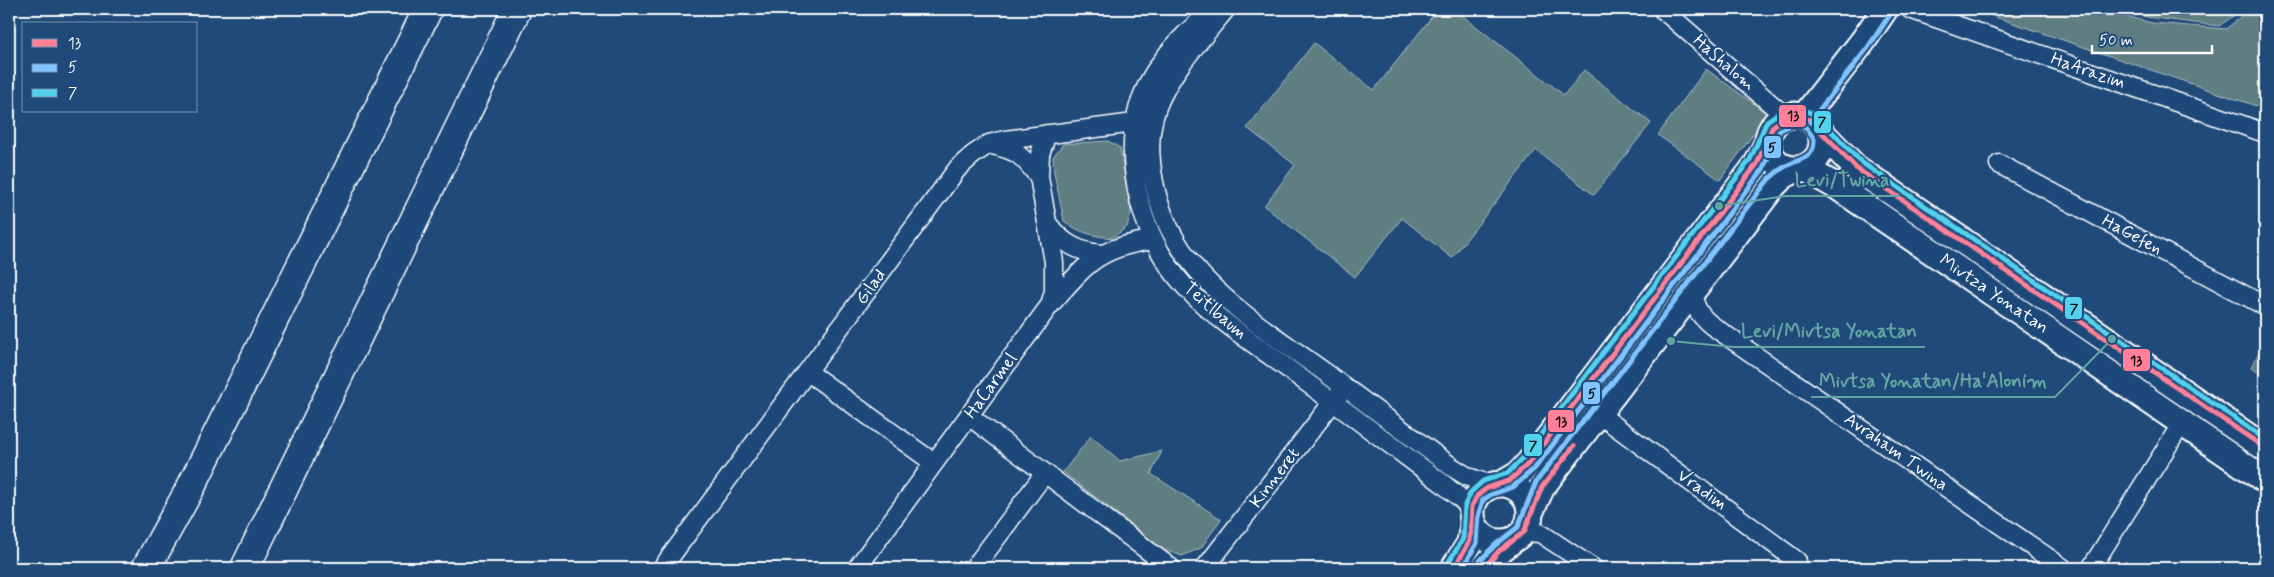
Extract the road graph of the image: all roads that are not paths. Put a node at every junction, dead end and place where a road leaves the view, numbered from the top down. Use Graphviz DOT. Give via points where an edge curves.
graph roads {
  1 [pos="428,9"];
  2 [pos="517,9"];
  3 [pos="1214,9"];
  4 [pos="1226,9"];
  5 [pos="1662,9"];
  6 [pos="1885,9"];
  7 [pos="1910,9"];
  8 [pos="1803,121"];
  9 [pos="1134,123"];
  10 [pos="1152,126"];
  11 [pos="2265,133"];
  12 [pos="1047,134"];
  13 [pos="1768,141"];
  14 [pos="989,144"];
  15 [pos="1999,164"];
  16 [pos="1799,169"];
  17 [pos="1039,178"];
  18 [pos="1048,224"];
  19 [pos="1153,240"];
  20 [pos="1101,254"];
  21 [pos="1692,292"];
  22 [pos="1050,305"];
  23 [pos="2265,306"];
  24 [pos="808,372"];
  25 [pos="1344,387"];
  26 [pos="1333,402"];
  27 [pos="1599,414"];
  28 [pos="969,416"];
  29 [pos="2182,423"];
  30 [pos="2265,448"];
  31 [pos="934,463"];
  32 [pos="1044,473"];
  33 [pos="2265,480"];
  34 [pos="1497,484"];
  35 [pos="1472,519"];
  36 [pos="1522,528"];
  37 [pos="144,568"];
  38 [pos="245,568"];
  39 [pos="662,568"];
  40 [pos="857,568"];
  41 [pos="974,568"];
  42 [pos="1171,568"];
  43 [pos="1205,568"];
  44 [pos="1454,568"];
  45 [pos="1484,568"];
  46 [pos="1593,568"];
  47 [pos="1791,568"];
  48 [pos="2064,568"];
  49 [pos="2091,568"];
  1 -- 37 [label="highway" via="191,486"];
  2 -- 38 [label="highway"];
  3 -- 9 [label="street, Teitlbaum" via="1192,26 1159,63 1140,102"];
  4 -- 10 [label="street, Teitlbaum" via="1175,74 1161,99"];
  5 -- 8 [label="street, HaShalom"];
  6 -- 8 [label="main road"];
  7 -- 11 [label="street, HaArazim"];
  8 -- 13 [label="main road" via="1773,126"];
  8 -- 16 [label="main road" via="1822,139 1812,164"];
  8 -- 30 [label="main road, Mivtza Yonatan" via="1856,168"];
  9 -- 10 [label="street, Gilad"];
  9 -- 12 [label="street, Gilad"];
  9 -- 19 [label="street, Teitlbaum" via="1132,168"];
  10 -- 25 [label="street, Teitlbaum" via="1150,147 1155,186 1169,232 1181,252 1206,283"];
  12 -- 14 [label="street, Gilad"];
  12 -- 17 [label="street" via="1040,154"];
  13 -- 16 [label="main road" via="1769,150 1779,164"];
  13 -- 34 [label="main road" via="1757,164 1535,456 1519,474"];
  14 -- 17 [label="street" via="1020,154"];
  14 -- 24 [label="street, Gilad" via="958,168"];
  15 -- 23 [label="street, HaGefen"];
  16 -- 21 [label="main road" via="1783,176 1774,185"];
  16 -- 29 [label="main road, Mivtza Yonatan" via="1839,188"];
  17 -- 18 [label="street"];
  18 -- 20 [label="street" via="1057,236 1073,247"];
  18 -- 22 [label="street" via="1055,276"];
  19 -- 20 [label="street, HaCarmel"];
  19 -- 26 [label="street, Teitlbaum" via="1166,262 1194,296"];
  20 -- 22 [label="street, HaCarmel" via="1086,264"];
  21 -- 27 [label="main road"];
  21 -- 48 [label="street, Avraham Twina" via="1699,315 1711,325"];
  22 -- 28 [label="street, HaCarmel"];
  24 -- 31 [label="street"];
  24 -- 39 [label="street, Gilad"];
  25 -- 26 [label="street, Kinneret"];
  25 -- 34 [label="street, Teitlbaum" via="1452,467 1468,477"];
  26 -- 35 [label="street, Teitlbaum" via="1465,502"];
  26 -- 43 [label="street, Kinneret"];
  27 -- 36 [label="main road" via="1542,487"];
  27 -- 47 [label="street, Vradim" via="1797,560"];
  28 -- 31 [label="street, HaCarmel"];
  28 -- 32 [label="street"];
  29 -- 33 [label="main road, Mivtza Yonatan"];
  29 -- 49 [label="street"];
  31 -- 40 [label="street, HaCarmel"];
  32 -- 41 [label="street"];
  32 -- 42 [label="street"];
  34 -- 35 [label="main road" via="1477,496"];
  34 -- 36 [label="main road" via="1519,490 1525,496"];
  35 -- 36 [label="main road" via="1478,532 1486,539 1504,543"];
  35 -- 44 [label="main road" via="1470,542"];
  36 -- 45 [label="main road"];
  36 -- 46 [label="street" via="1540,533"];
}
